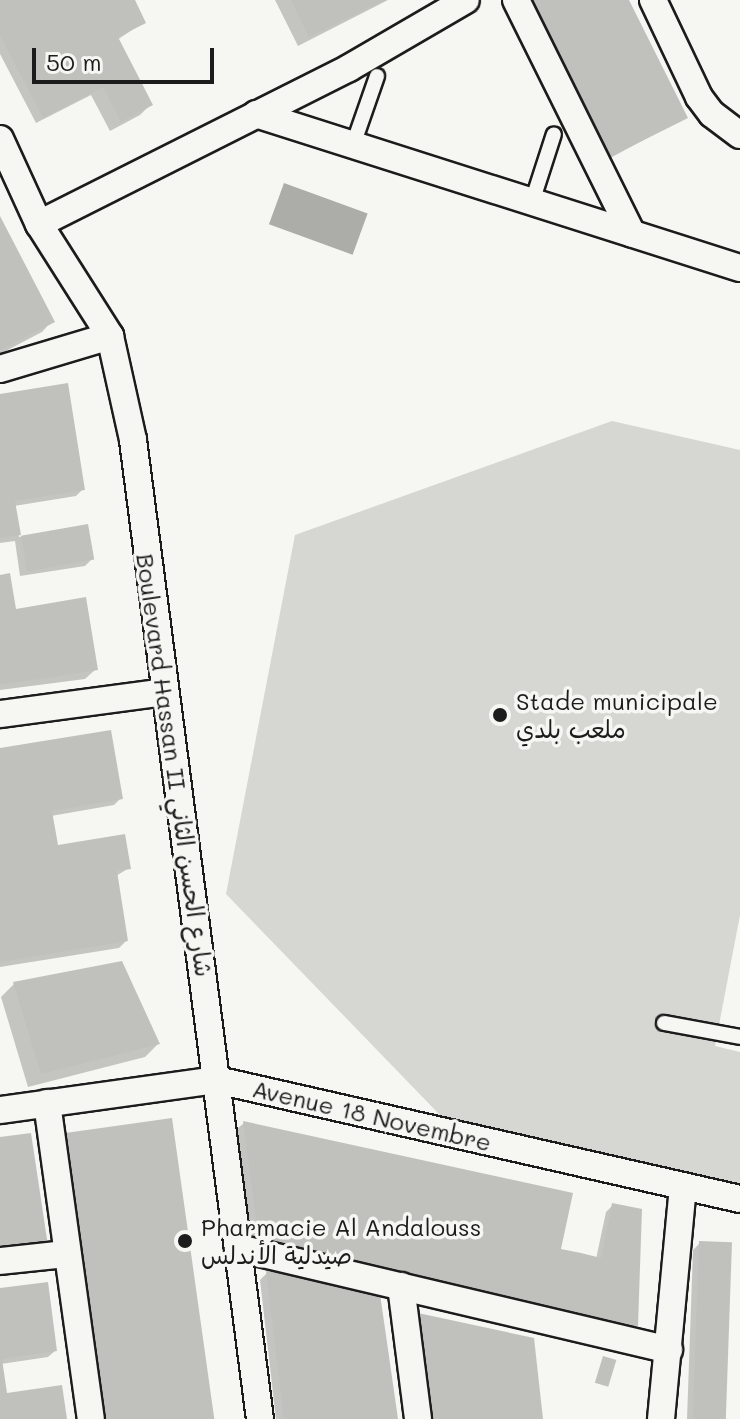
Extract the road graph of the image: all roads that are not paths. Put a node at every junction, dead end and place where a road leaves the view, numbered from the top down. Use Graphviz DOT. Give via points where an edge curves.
graph roads {
  1 [pos="466,0"];
  2 [pos="516,0"];
  3 [pos="653,0"];
  4 [pos="377,76"];
  5 [pos="256,114"];
  6 [pos="554,134"];
  7 [pos="740,135"];
  8 [pos="0,139"];
  9 [pos="353,145"];
  10 [pos="532,202"];
  11 [pos="39,224"];
  12 [pos="632,234"];
  13 [pos="740,268"];
  14 [pos="110,336"];
  15 [pos="0,369"];
  16 [pos="165,692"];
  17 [pos="0,714"];
  18 [pos="664,1023"];
  19 [pos="740,1037"];
  20 [pos="217,1080"];
  21 [pos="1,1103"];
  22 [pos="47,1103"];
  23 [pos="683,1187"];
  24 [pos="740,1199"];
  25 [pos="238,1248"];
  26 [pos="65,1254"];
  27 [pos="0,1261"];
  28 [pos="401,1286"];
  29 [pos="669,1350"];
  30 [pos="91,1419"];
  31 [pos="260,1419"];
  32 [pos="418,1419"];
  33 [pos="661,1419"];
  1 -- 5 [label="street"];
  2 -- 12 [label="street"];
  3 -- 7 [label="street" via="699,97"];
  4 -- 9 [label="lane"];
  5 -- 9 [label="street"];
  5 -- 11 [label="street"];
  6 -- 10 [label="lane"];
  8 -- 11 [label="street, Boulevard Hassan II شارع الحسن الثاني"];
  9 -- 10 [label="street"];
  10 -- 12 [label="street"];
  11 -- 14 [label="street, Boulevard Hassan II شارع الحسن الثاني"];
  12 -- 13 [label="street"];
  14 -- 15 [label="street"];
  14 -- 16 [label="street, Boulevard Hassan II شارع الحسن الثاني" via="133,440"];
  16 -- 17 [label="street"];
  16 -- 20 [label="street, Boulevard Hassan II شارع الحسن الثاني"];
  18 -- 19 [label="lane"];
  20 -- 22 [label="street, Avenue 18 Novembre"];
  20 -- 23 [label="street, Avenue 18 Novembre"];
  20 -- 25 [label="street, Boulevard Hassan II شارع الحسن الثاني"];
  21 -- 22 [label="street, Avenue 18 Novembre"];
  22 -- 26 [label="street"];
  23 -- 24 [label="street, Avenue 18 Novembre"];
  23 -- 29 [label="street"];
  25 -- 28 [label="street"];
  25 -- 31 [label="street, Boulevard Hassan II شارع الحسن الثاني"];
  26 -- 27 [label="street"];
  26 -- 30 [label="street"];
  28 -- 29 [label="street"];
  28 -- 32 [label="street"];
  29 -- 33 [label="street"];
}
